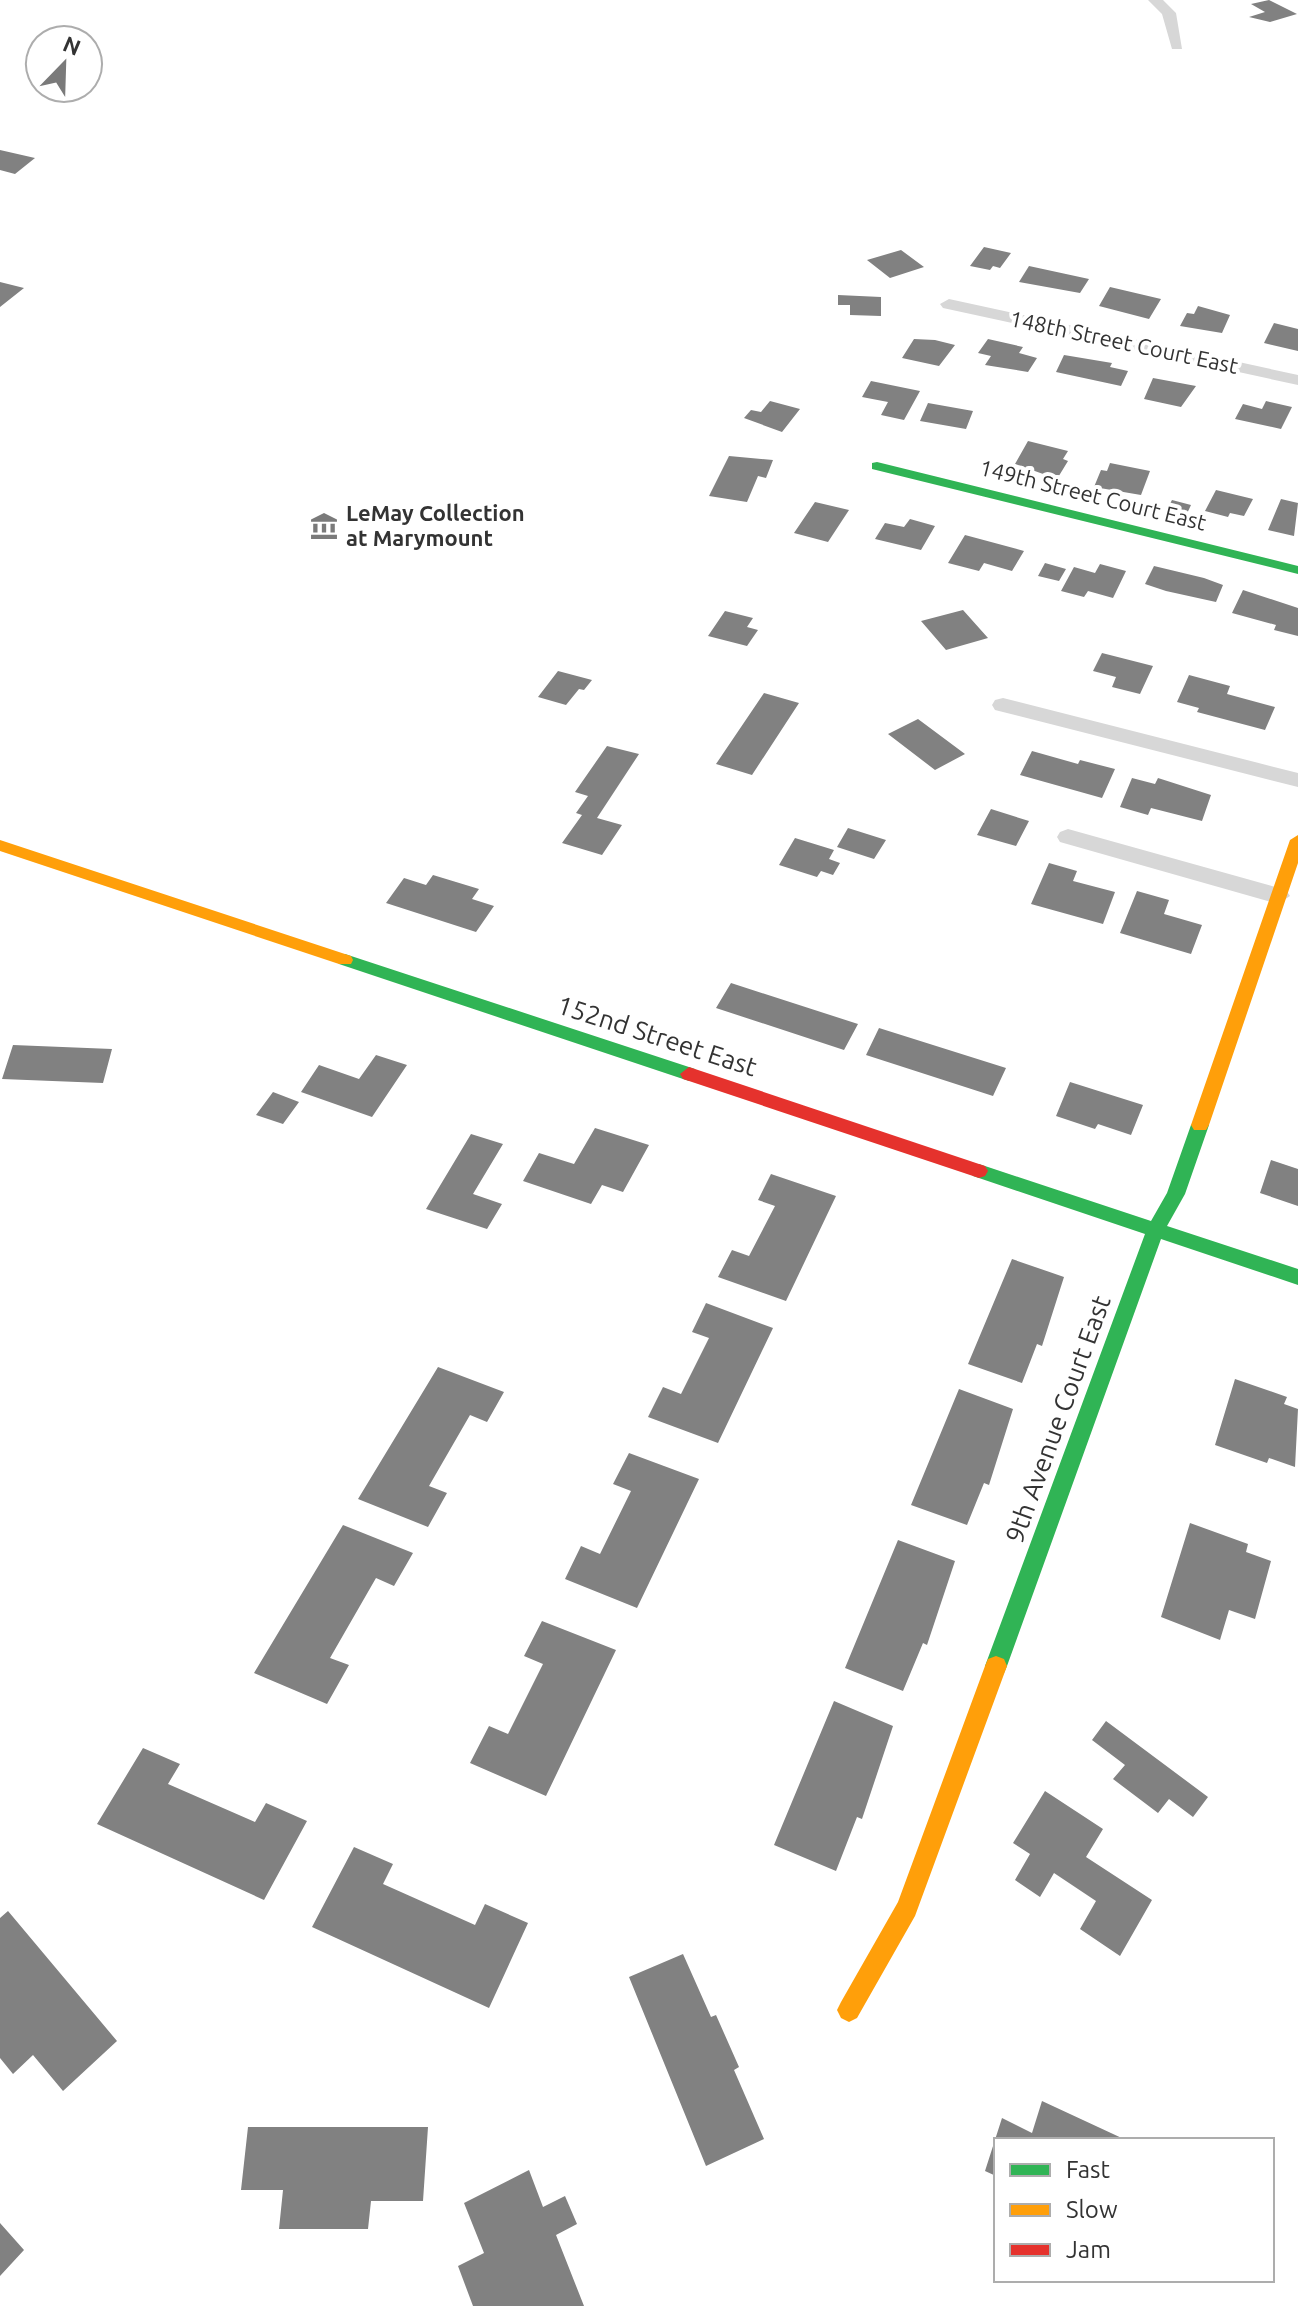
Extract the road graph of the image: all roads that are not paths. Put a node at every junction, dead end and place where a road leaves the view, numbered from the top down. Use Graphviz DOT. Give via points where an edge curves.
graph roads {
  1 [pos="1155,0"];
  2 [pos="1177,46"];
  3 [pos="949,304"];
  4 [pos="1298,380"];
  5 [pos="877,466"];
  6 [pos="1298,570"];
  7 [pos="1003,705"];
  8 [pos="1298,780"];
  9 [pos="1068,837"];
  10 [pos="1298,840"];
  11 [pos="0,845"];
  12 [pos="1278,896"];
  13 [pos="1155,1231"];
  14 [pos="1298,1277"];
  15 [pos="849,2010"];
  1 -- 2 [label="street" via="1169,13"];
  3 -- 4 [label="street, 148th Street Court East"];
  5 -- 6 [label="street, 149th Street Court East"];
  7 -- 8 [label="street"];
  9 -- 12 [label="street"];
  10 -- 12 [label="street, 9th Avenue Court East"];
  11 -- 13 [label="street, 152nd Street East"];
  12 -- 13 [label="street, 9th Avenue Court East" via="1176,1194"];
  13 -- 14 [label="street, 152nd Street East"];
  13 -- 15 [label="street, 9th Avenue Court East" via="907,1908"];
}
